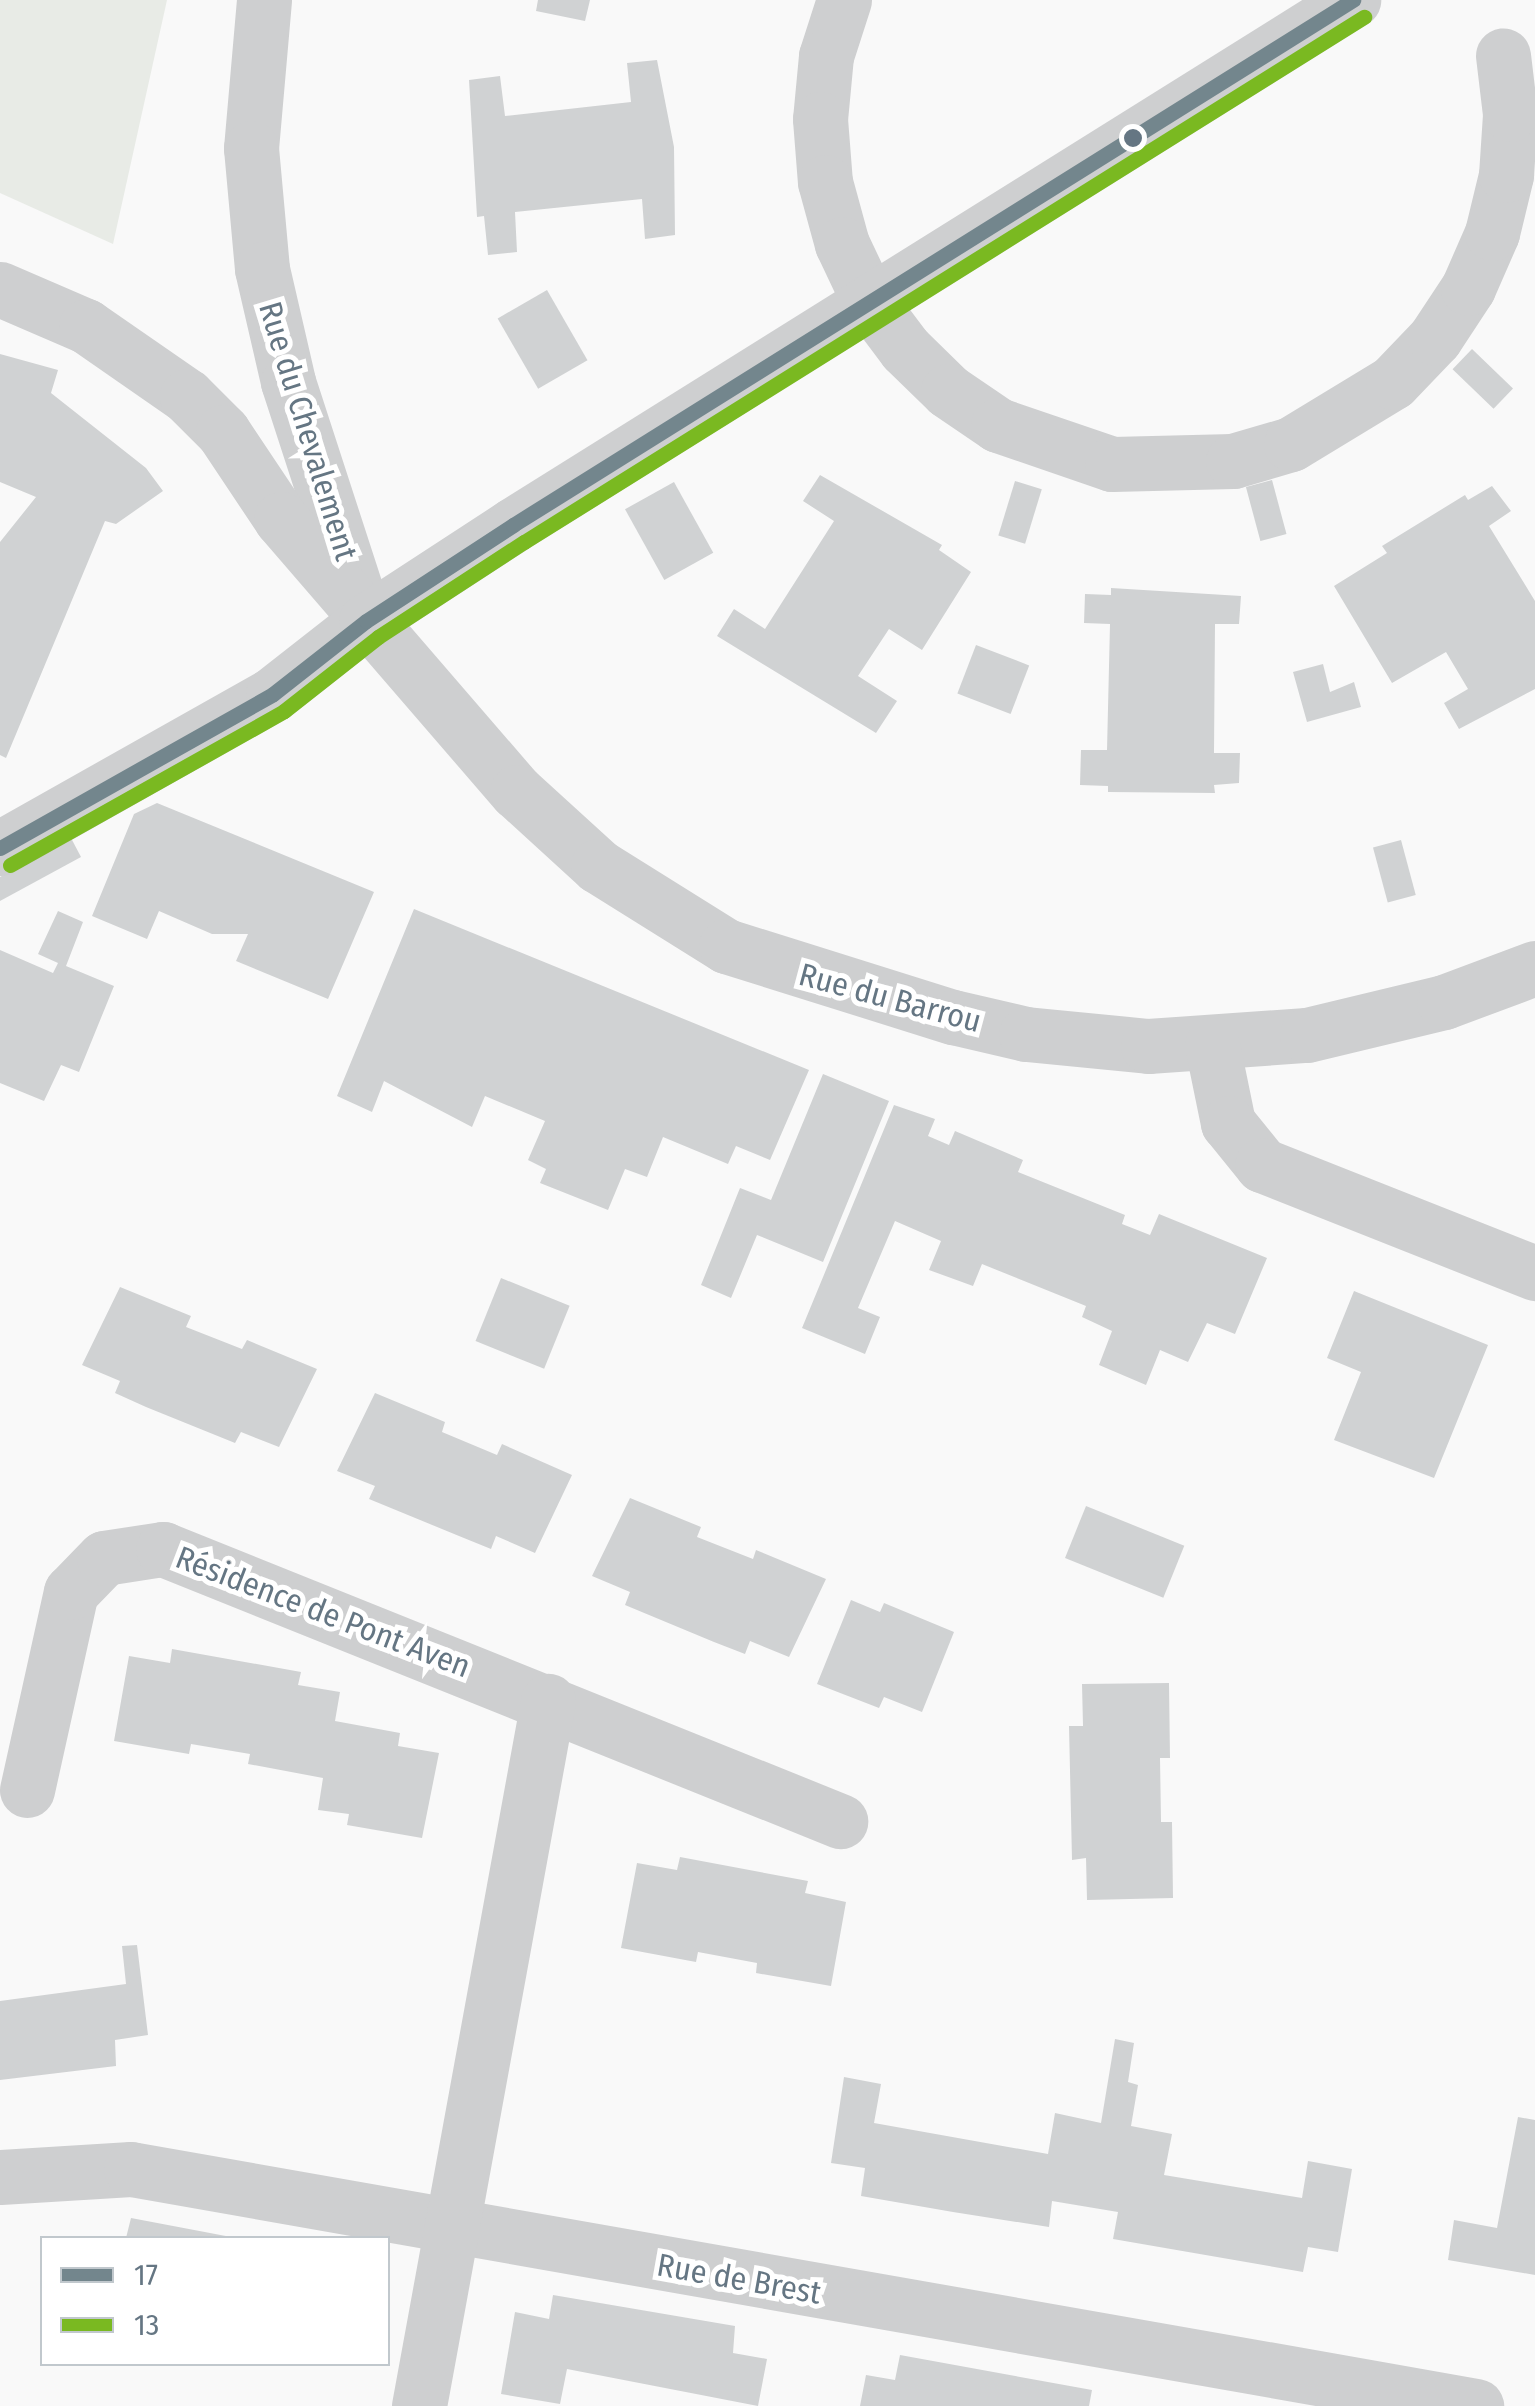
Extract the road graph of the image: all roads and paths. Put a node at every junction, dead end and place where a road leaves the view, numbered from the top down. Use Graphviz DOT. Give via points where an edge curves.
graph roads {
  1 [pos="264,0"];
  2 [pos="844,0"];
  3 [pos="1353,0"];
  4 [pos="1504,55"];
  5 [pos="0,289"];
  6 [pos="870,301"];
  7 [pos="366,620"];
  8 [pos="0,848"];
  9 [pos="1535,968"];
  10 [pos="1212,1045"];
  11 [pos="1535,1273"];
  12 [pos="548,1702"];
  13 [pos="27,1790"];
  14 [pos="840,1821"];
  15 [pos="0,2176"];
  16 [pos="452,2228"];
  17 [pos="1252,2388"];
  18 [pos="419,2406"];
  19 [pos="1476,2406"];
  1 -- 7 [label="street, Rue du Chevalement" via="251,148 262,269 288,382"];
  2 -- 6 [label="street" via="826,56 820,119 825,182 842,244"];
  3 -- 6 [label="street"];
  4 -- 6 [label="street" via="1510,114 1506,175 1492,233 1468,288 1435,338 1393,382 1290,444 1232,461 1172,467 1112,464 1054,448 998,425 948,392"];
  5 -- 7 [label="street, Rue du Barrou" via="86,326 187,396 223,432 281,519"];
  6 -- 7 [label="street"];
  7 -- 8 [label="street" via="273,694"];
  7 -- 10 [label="street, Rue du Barrou" via="517,792 598,866 726,946 884,1000 1026,1034"];
  9 -- 10 [label="street, Rue du Barrou" via="1376,1021"];
  10 -- 11 [label="street" via="1228,1123 1262,1165"];
  12 -- 13 [label="street, Résidence de Pont Aven" via="196,1557 130,1550 104,1558 71,1592"];
  12 -- 14 [label="street, Résidence de Pont Aven"];
  12 -- 16 [label="street"];
  15 -- 16 [label="street, Rue de Brest" via="131,2169"];
  16 -- 17 [label="street, Rue de Brest"];
  16 -- 18 [label="street"];
  17 -- 19 [label="street, Rue de Brest"];
}
